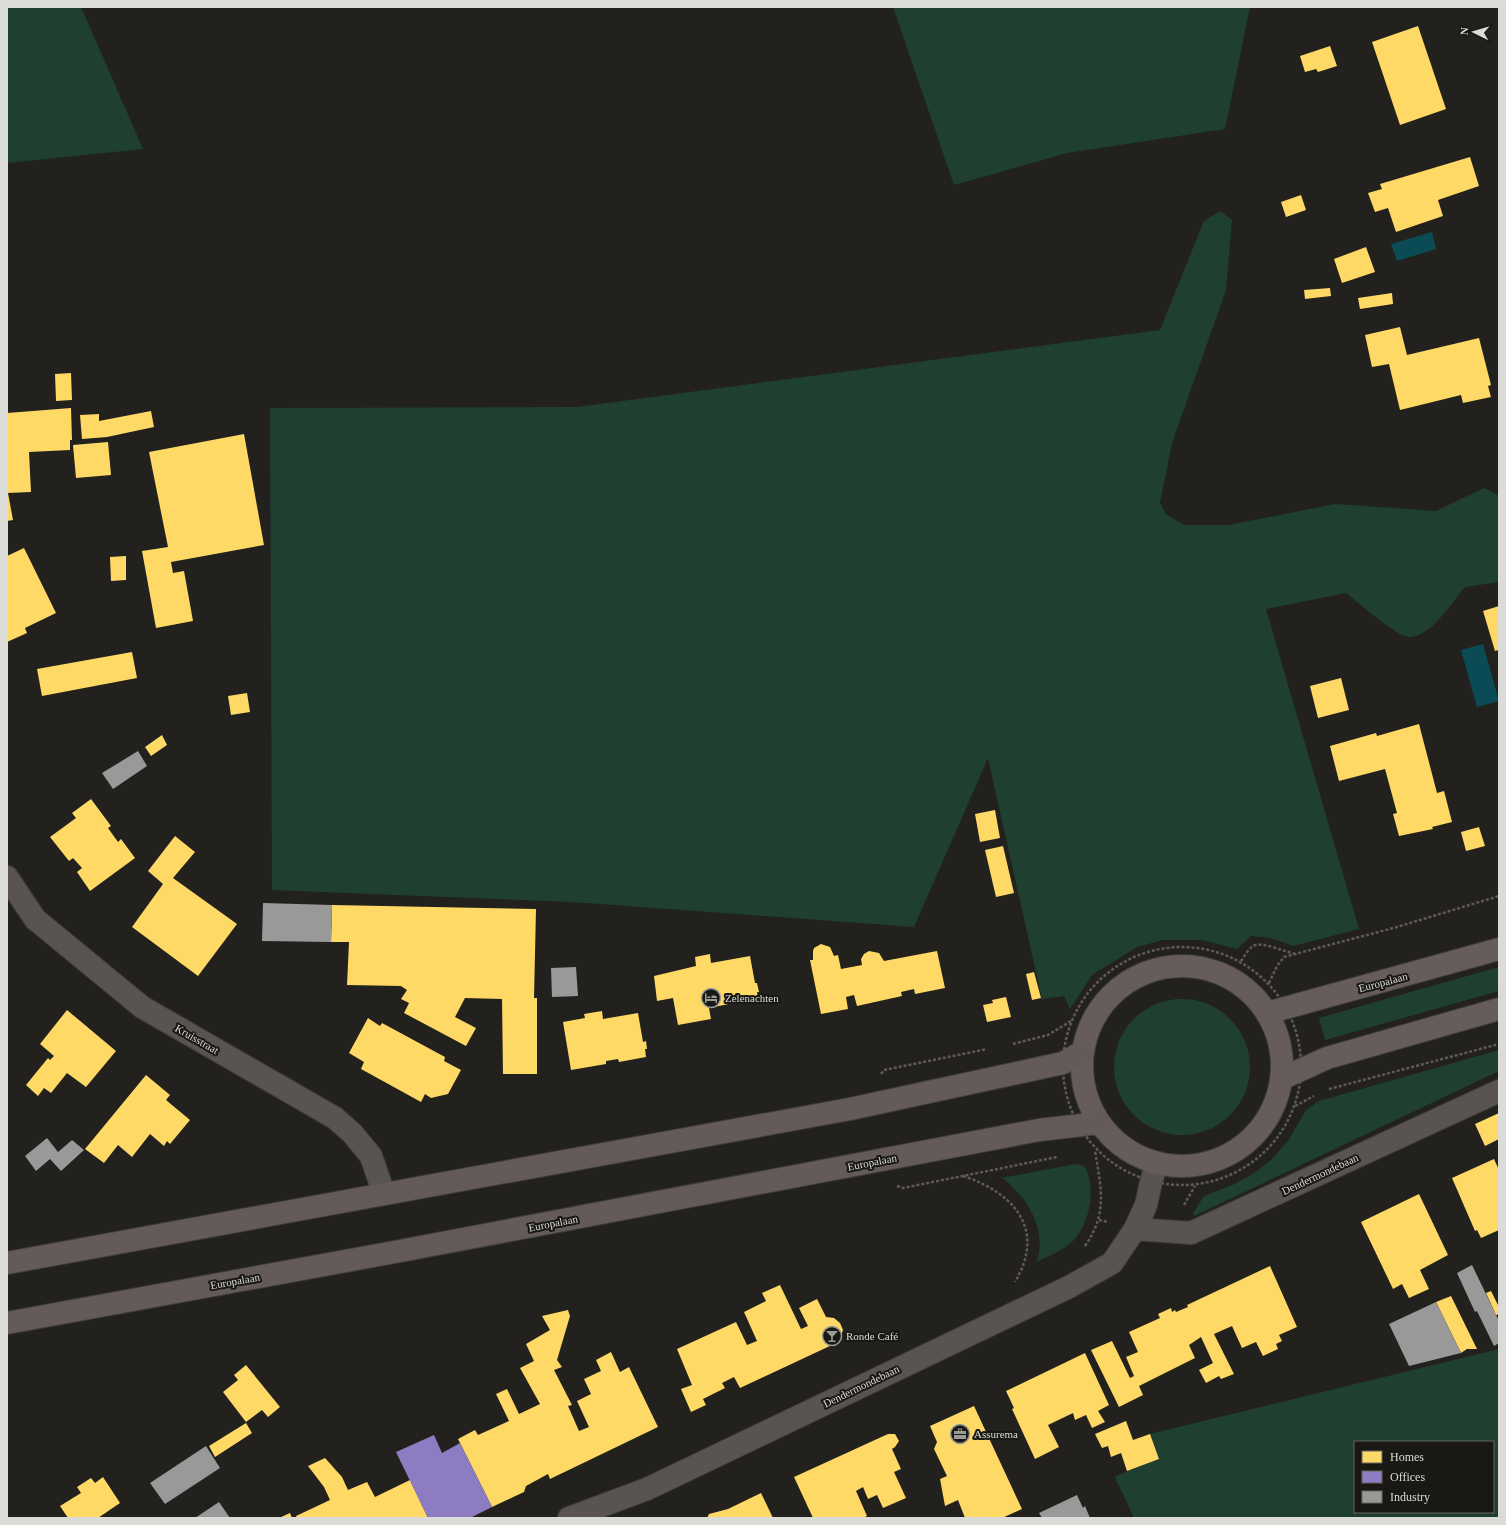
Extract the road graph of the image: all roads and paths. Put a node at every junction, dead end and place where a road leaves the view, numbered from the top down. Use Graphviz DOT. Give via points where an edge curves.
graph roads {
  1 [pos="7,877"];
  2 [pos="1499,896"];
  3 [pos="1499,949"];
  4 [pos="1298,954"];
  5 [pos="1241,961"];
  6 [pos="1269,983"];
  7 [pos="1499,1009"];
  8 [pos="1277,1010"];
  9 [pos="1499,1044"];
  10 [pos="1082,1052"];
  11 [pos="1063,1063"];
  12 [pos="1302,1070"];
  13 [pos="1281,1079"];
  14 [pos="1323,1091"];
  15 [pos="1499,1091"];
  16 [pos="1318,1093"];
  17 [pos="1295,1106"];
  18 [pos="1089,1125"];
  19 [pos="1095,1150"];
  20 [pos="1087,1151"];
  21 [pos="1064,1156"];
  22 [pos="1154,1172"];
  23 [pos="384,1194"];
  24 [pos="1135,1229"];
  25 [pos="1081,1250"];
  26 [pos="7,1263"];
  27 [pos="1020,1283"];
  28 [pos="7,1322"];
  29 [pos="569,1518"];
  1 -- 23 [label="street, Kruisstraat" via="35,919 142,1007 335,1118 352,1133 371,1156"];
  2 -- 4 [label="path"];
  3 -- 8 [label="main road, Europalaan"];
  4 -- 5 [label="path" via="1260,944 1252,946"];
  4 -- 6 [label="path" via="1284,957"];
  5 -- 6 [label="path"];
  5 -- 11 [label="path" via="1205,949 1171,948 1156,950 1115,967 1095,984 1080,1004 1068,1033"];
  6 -- 8 [label="path"];
  7 -- 12 [label="main road" via="1327,1058"];
  8 -- 10 [label="main road" via="1226,977 1199,968 1172,966 1154,969 1138,975 1118,989 1087,1031"];
  8 -- 12 [label="path" via="1297,1034 1302,1054"];
  8 -- 13 [label="main road" via="1282,1047"];
  9 -- 14 [label="path"];
  10 -- 11 [label="highway"];
  10 -- 18 [label="main road"];
  11 -- 18 [label="path" via="1066,1097 1071,1114"];
  11 -- 23 [label="highway" via="850,1109"];
  12 -- 13 [label="main road"];
  12 -- 17 [label="path"];
  13 -- 22 [label="main road" via="1273,1108 1262,1126 1235,1150 1215,1158"];
  15 -- 24 [label="street, Dendermondebaan" via="1192,1233"];
  16 -- 17 [label="path"];
  17 -- 22 [label="path" via="1282,1133 1262,1154 1238,1172 1195,1186 1165,1185"];
  18 -- 19 [label="path"];
  18 -- 22 [label="main road"];
  18 -- 28 [label="highway, Europalaan" via="1039,1130 400,1252"];
  19 -- 20 [label="path"];
  19 -- 22 [label="path" via="1129,1174"];
  19 -- 25 [label="path" via="1102,1197 1099,1220"];
  21 -- 27 [label="path" via="963,1176 983,1183 999,1193 1020,1215 1027,1240 1026,1261 1013,1286"];
  22 -- 24 [label="street, Dendermondebaan" via="1146,1205"];
  23 -- 26 [label="highway"];
  24 -- 29 [label="street, Dendermondebaan" via="1112,1263 1069,1287 648,1489"];
}
